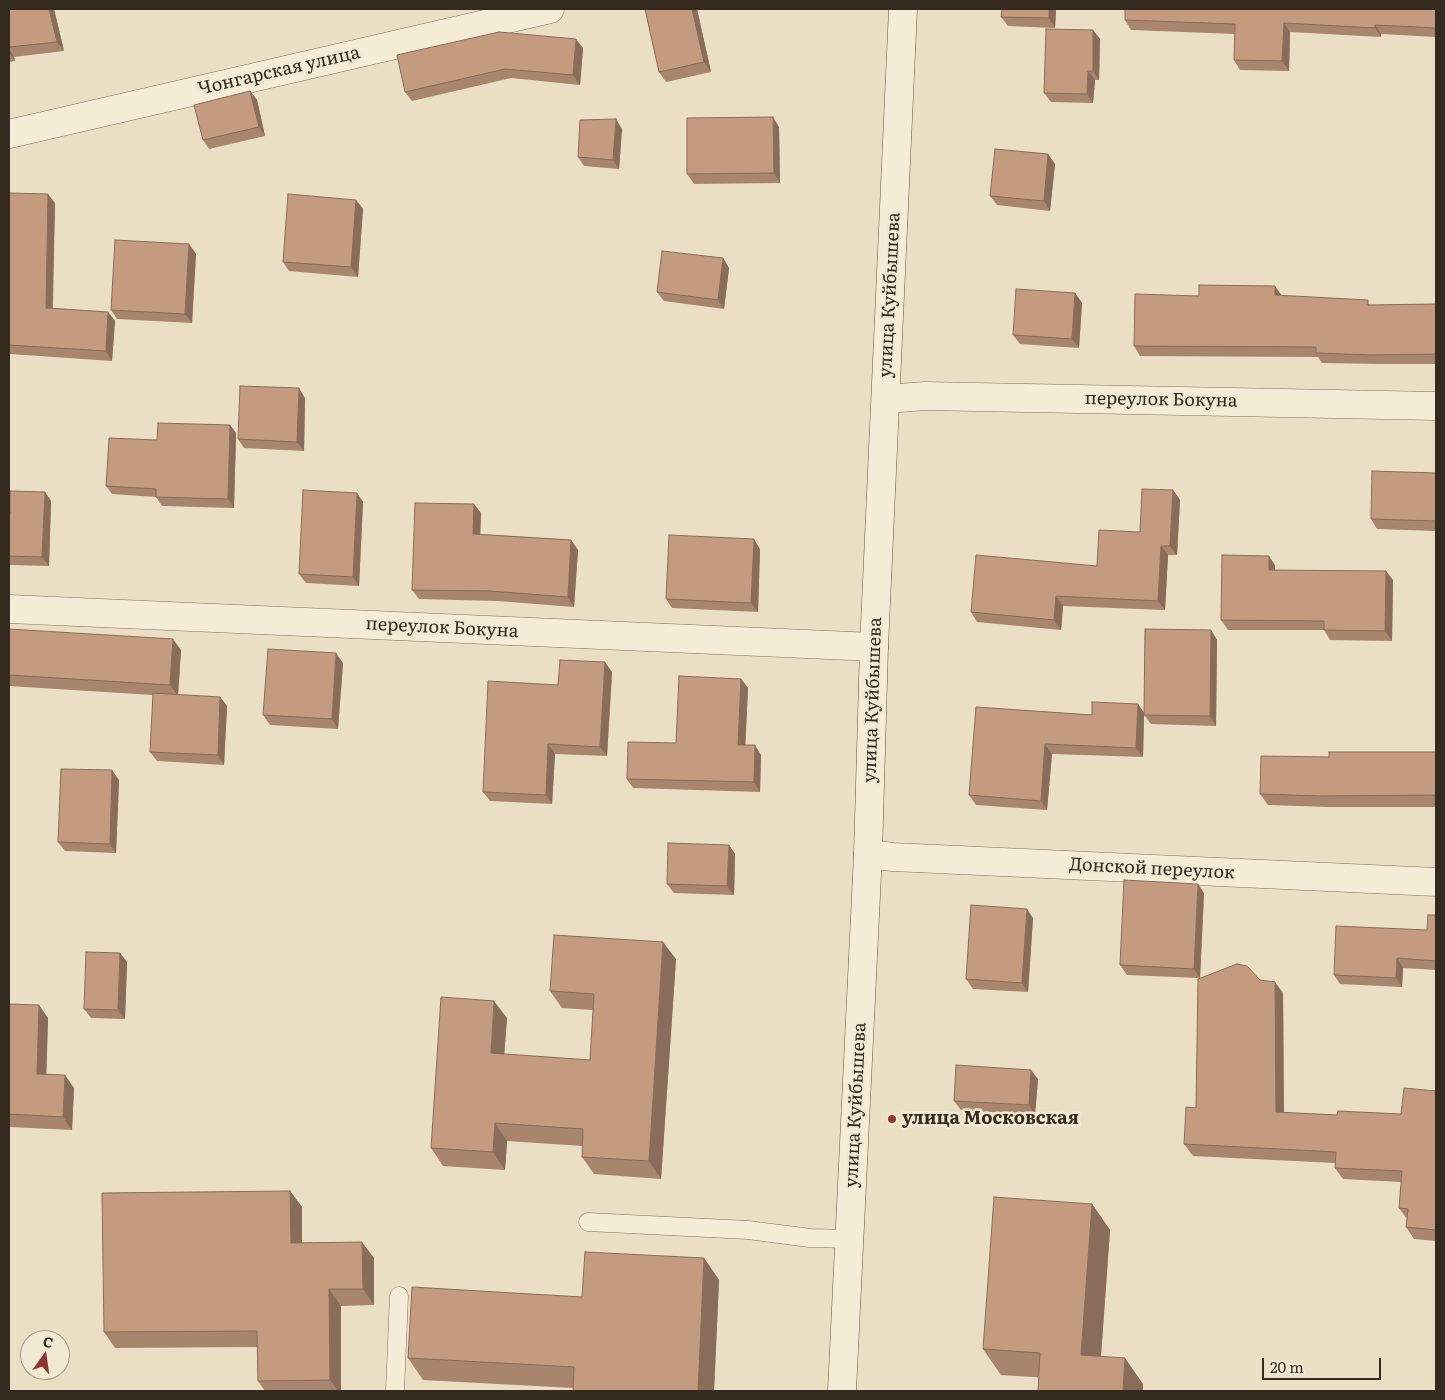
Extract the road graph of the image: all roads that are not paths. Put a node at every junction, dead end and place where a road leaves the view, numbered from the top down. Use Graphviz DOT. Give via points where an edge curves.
graph roads {
  1 [pos="550,9"];
  2 [pos="903,9"];
  3 [pos="9,134"];
  4 [pos="886,399"];
  5 [pos="1436,406"];
  6 [pos="9,609"];
  7 [pos="874,647"];
  8 [pos="868,854"];
  9 [pos="1436,882"];
  10 [pos="588,1222"];
  11 [pos="850,1239"];
  12 [pos="399,1296"];
  13 [pos="395,1391"];
  14 [pos="842,1391"];
  1 -- 3 [label="street, Чонгарская улица"];
  2 -- 4 [label="street, улица Куйбышева"];
  4 -- 5 [label="street, переулок Бокуна" via="925,396"];
  4 -- 7 [label="street, улица Куйбышева"];
  6 -- 7 [label="street, переулок Бокуна"];
  7 -- 8 [label="street, улица Куйбышева"];
  8 -- 9 [label="street, Донской переулок"];
  8 -- 11 [label="street, улица Куйбышева"];
  10 -- 11 [label="lane"];
  11 -- 14 [label="street, улица Куйбышева"];
  12 -- 13 [label="lane"];
}
